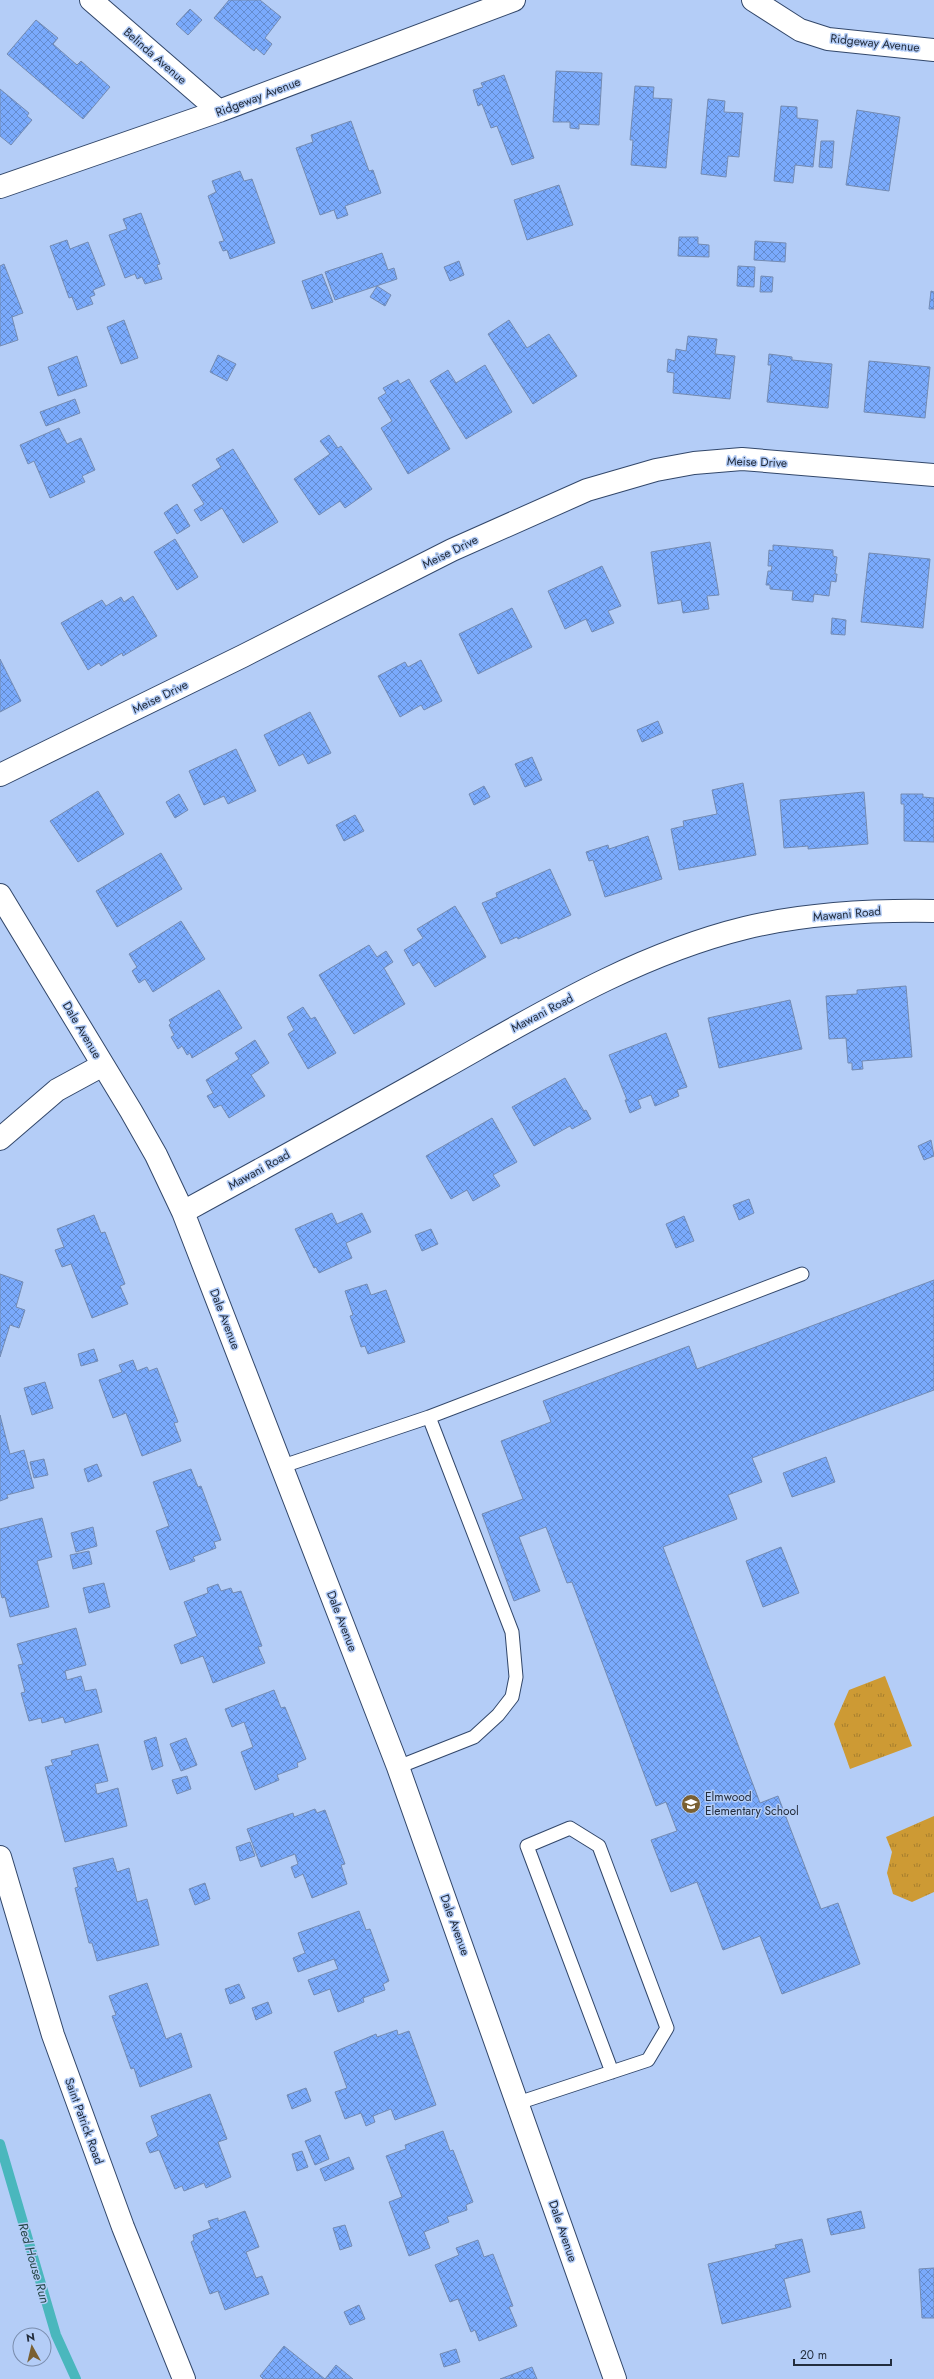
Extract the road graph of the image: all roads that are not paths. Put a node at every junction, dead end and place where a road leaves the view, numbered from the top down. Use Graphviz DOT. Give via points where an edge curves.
graph roads {
  1 [pos="91,0"];
  2 [pos="514,0"];
  3 [pos="753,0"];
  4 [pos="934,50"];
  5 [pos="219,111"];
  6 [pos="0,187"];
  7 [pos="934,475"];
  8 [pos="0,775"];
  9 [pos="0,895"];
  10 [pos="934,910"];
  11 [pos="103,1065"];
  12 [pos="0,1139"];
  13 [pos="183,1212"];
  14 [pos="802,1274"];
  15 [pos="430,1417"];
  16 [pos="283,1466"];
  17 [pos="398,1767"];
  18 [pos="0,1857"];
  19 [pos="612,2072"];
  20 [pos="518,2104"];
  21 [pos="184,2379"];
  22 [pos="615,2379"];
  1 -- 5 [label="street, Belinda Avenue"];
  2 -- 5 [label="street, Ridgeway Avenue"];
  3 -- 4 [label="street, Ridgeway Avenue" via="800,30 828,39"];
  5 -- 6 [label="street, Ridgeway Avenue"];
  7 -- 8 [label="street, Meise Drive" via="742,459 694,463 656,470 587,490 452,550"];
  9 -- 11 [label="street, Dale Avenue"];
  10 -- 13 [label="street, Mawani Road" via="873,910 805,917 746,928 655,957 540,1013"];
  11 -- 12 [label="street" via="56,1090"];
  11 -- 13 [label="street, Dale Avenue" via="156,1155"];
  13 -- 16 [label="street, Dale Avenue"];
  14 -- 15 [label="lane"];
  15 -- 16 [label="lane"];
  15 -- 17 [label="lane" via="512,1632 516,1677 512,1697 498,1715 474,1737"];
  16 -- 17 [label="street, Dale Avenue"];
  17 -- 20 [label="street, Dale Avenue"];
  18 -- 21 [label="street, Saint Patrick Road" via="53,2035 123,2227"];
  19 -- 19 [label="lane" via="648,2060 667,2028 599,1846 570,1828 527,1846"];
  19 -- 20 [label="lane"];
  20 -- 22 [label="street, Dale Avenue"];
}
